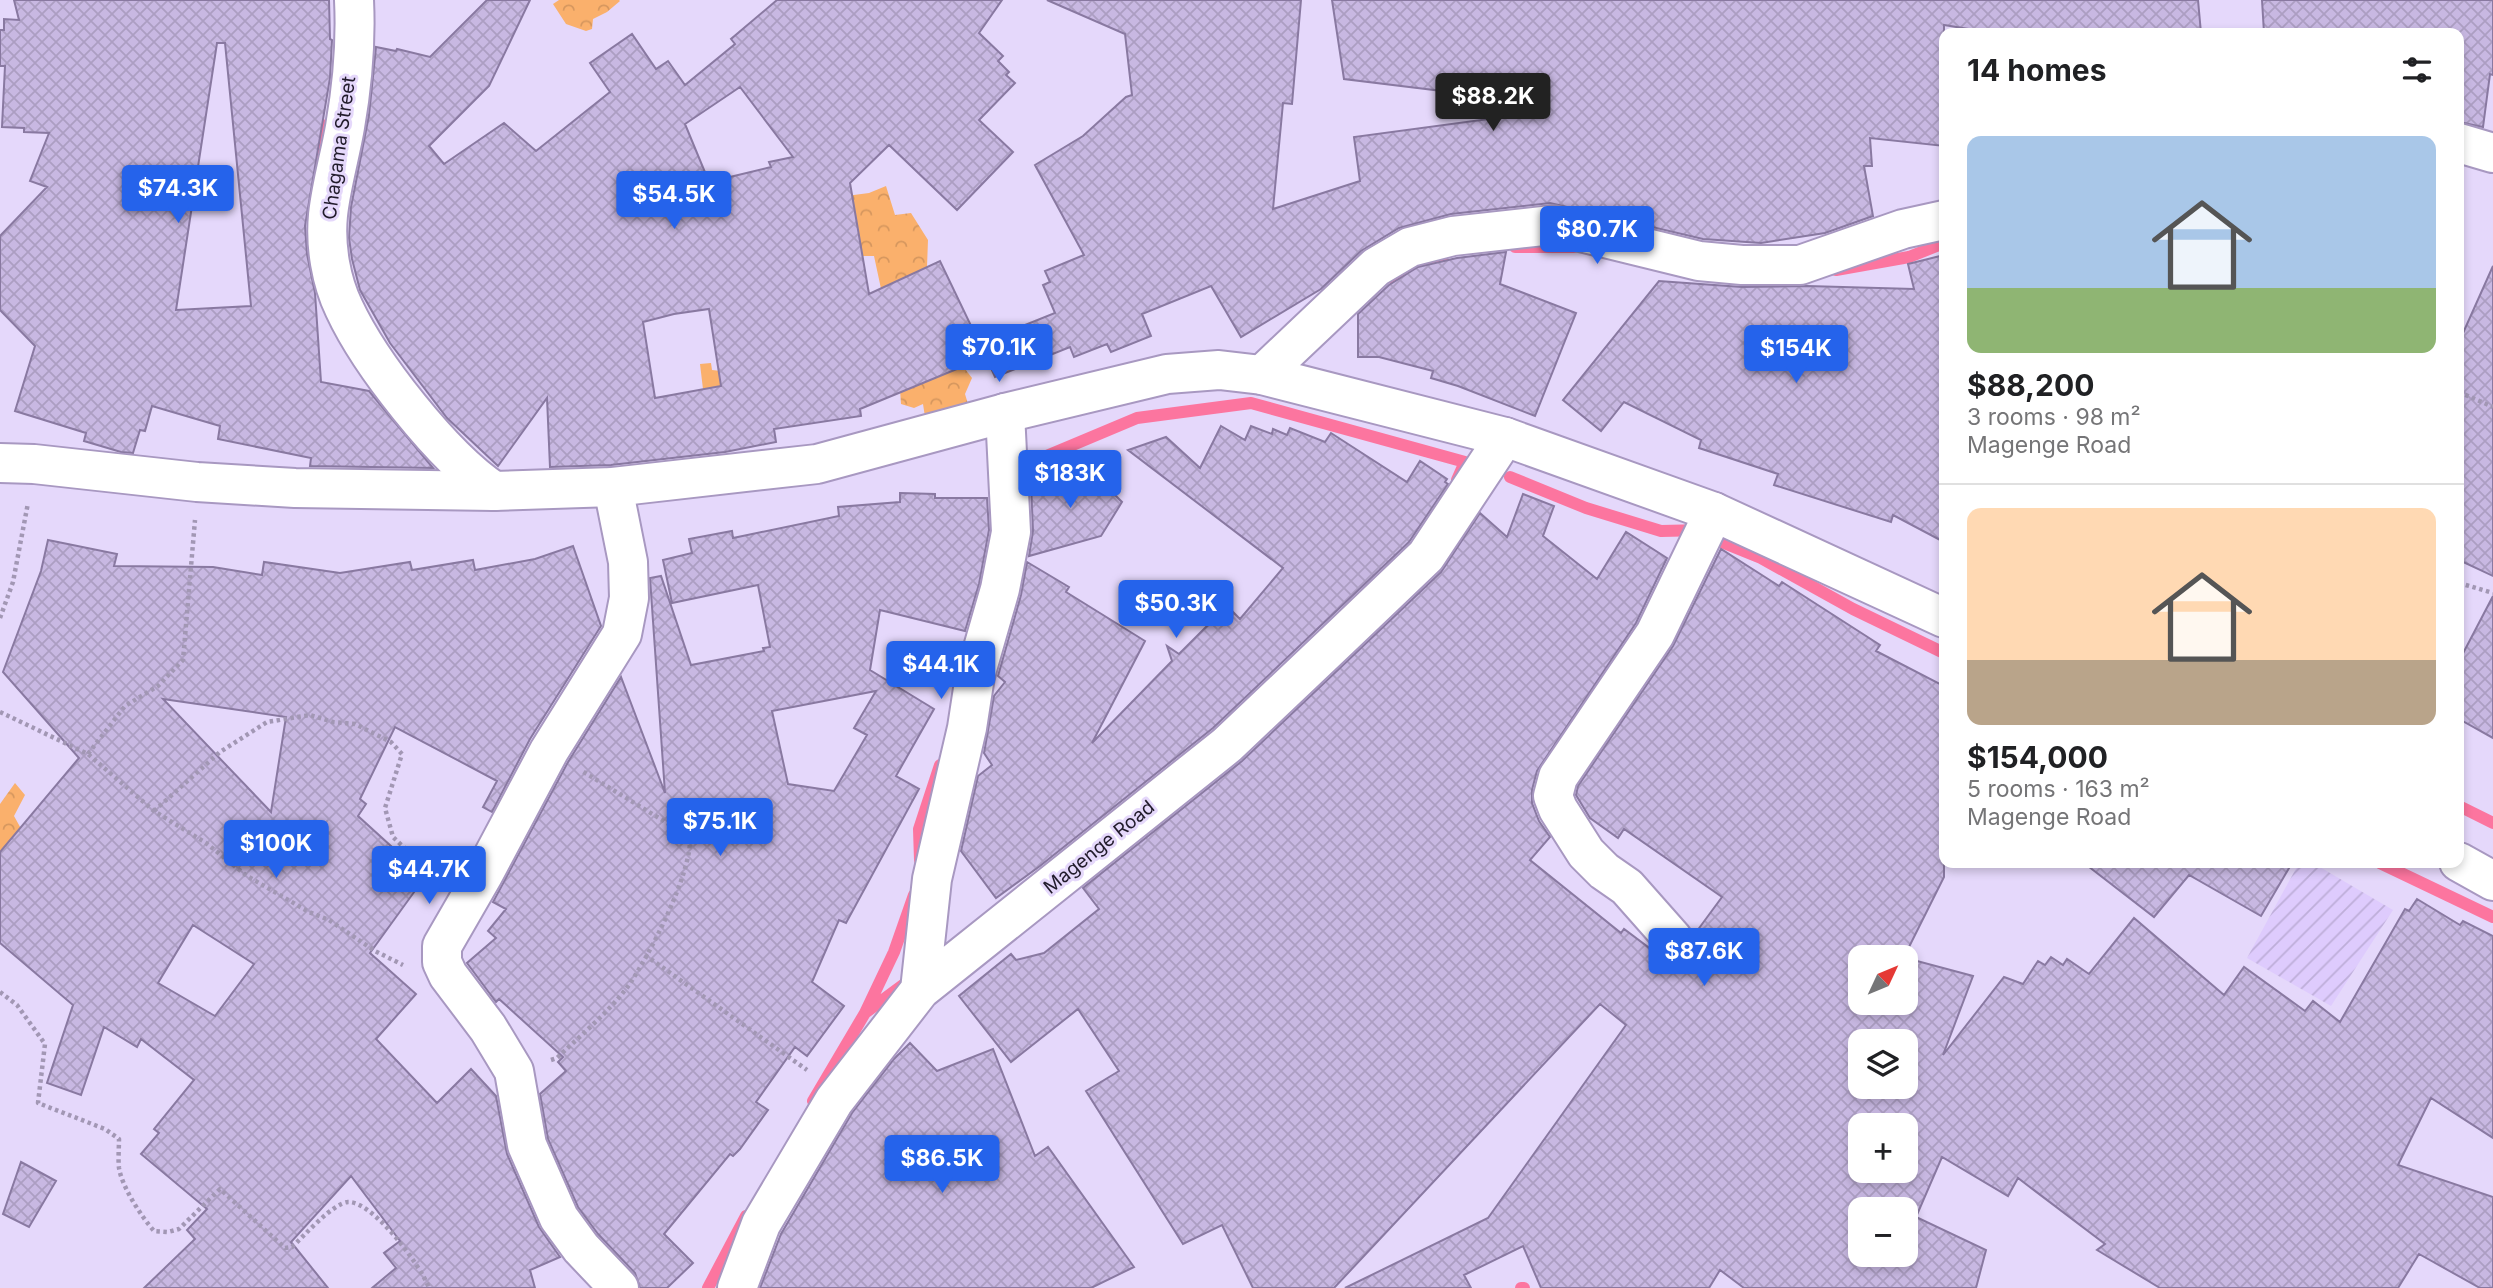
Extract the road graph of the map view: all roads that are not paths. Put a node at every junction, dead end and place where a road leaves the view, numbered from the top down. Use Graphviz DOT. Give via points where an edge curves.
graph roads {
  1 [pos="354,0"];
  2 [pos="2464,145"];
  3 [pos="2493,153"];
  4 [pos="1939,221"];
  5 [pos="1262,375"];
  6 [pos="1005,413"];
  7 [pos="1506,437"];
  8 [pos="17,463"];
  9 [pos="613,486"];
  10 [pos="494,491"];
  11 [pos="1714,512"];
  12 [pos="1939,616"];
  13 [pos="2464,865"];
  14 [pos="2493,881"];
  15 [pos="1673,939"];
  16 [pos="920,990"];
  17 [pos="619,1288"];
  18 [pos="737,1288"];
  1 -- 10 [label="street, Chagama Street" via="346,122 328,217 330,267 343,307 392,383 423,424 478,481"];
  2 -- 3 [label="street"];
  4 -- 5 [label="street" via="1800,265 1699,261 1552,225 1453,236 1410,247 1376,267"];
  5 -- 6 [label="street" via="1219,370 1167,374"];
  5 -- 7 [label="street"];
  6 -- 9 [label="street" via="817,464"];
  6 -- 16 [label="street" via="1011,533 932,879"];
  7 -- 11 [label="street"];
  7 -- 16 [label="street, Magenge Road" via="1426,556 1227,745"];
  8 -- 10 [label="street" via="295,488"];
  9 -- 10 [label="street"];
  9 -- 17 [label="street" via="628,562 629,598 622,634 549,751 442,946 442,962 514,1071 527,1145 559,1218"];
  11 -- 12 [label="street"];
  11 -- 15 [label="street" via="1655,634 1558,777 1553,796 1586,853 1627,887"];
  13 -- 14 [label="street"];
  16 -- 18 [label="street, Magenge Road" via="834,1101 761,1224"];
}
